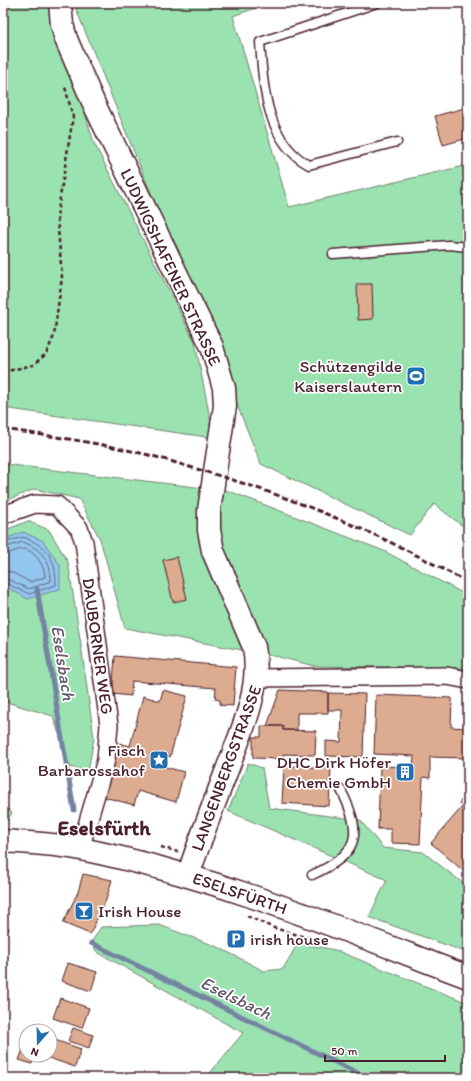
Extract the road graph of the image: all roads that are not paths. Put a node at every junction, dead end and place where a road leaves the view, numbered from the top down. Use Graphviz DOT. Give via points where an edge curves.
graph roads {
  1 [pos="60,3"];
  2 [pos="377,3"];
  3 [pos="397,142"];
  4 [pos="468,247"];
  5 [pos="333,254"];
  6 [pos="3,515"];
  7 [pos="256,678"];
  8 [pos="468,680"];
  9 [pos="341,790"];
  10 [pos="3,840"];
  11 [pos="80,849"];
  12 [pos="312,875"];
  13 [pos="188,876"];
  14 [pos="468,977"];
  1 -- 7 [label="street, LUDWIGSHAFENER STRASSE" via="62,24 77,65 187,293 220,370 226,406 209,510 209,530 214,551 254,647"];
  2 -- 3 [label="lane" via="260,42 262,73 272,118 280,137 298,159 309,165"];
  4 -- 5 [label="lane" via="449,245"];
  6 -- 11 [label="street, DAUBORNER WEG" via="35,504 58,505 79,528 84,542 109,725 106,760"];
  7 -- 8 [label="street, LANGENBERGSTRASSE" via="447,676"];
  7 -- 13 [label="street, LANGENBERGSTRASSE" via="241,734"];
  9 -- 12 [label="lane" via="351,809 355,827 353,842 346,856"];
  10 -- 11 [label="street, ESELSFÜRTH"];
  11 -- 13 [label="street, ESELSFÜRTH"];
  13 -- 14 [label="street, ESELSFÜRTH" via="257,898"];
}
